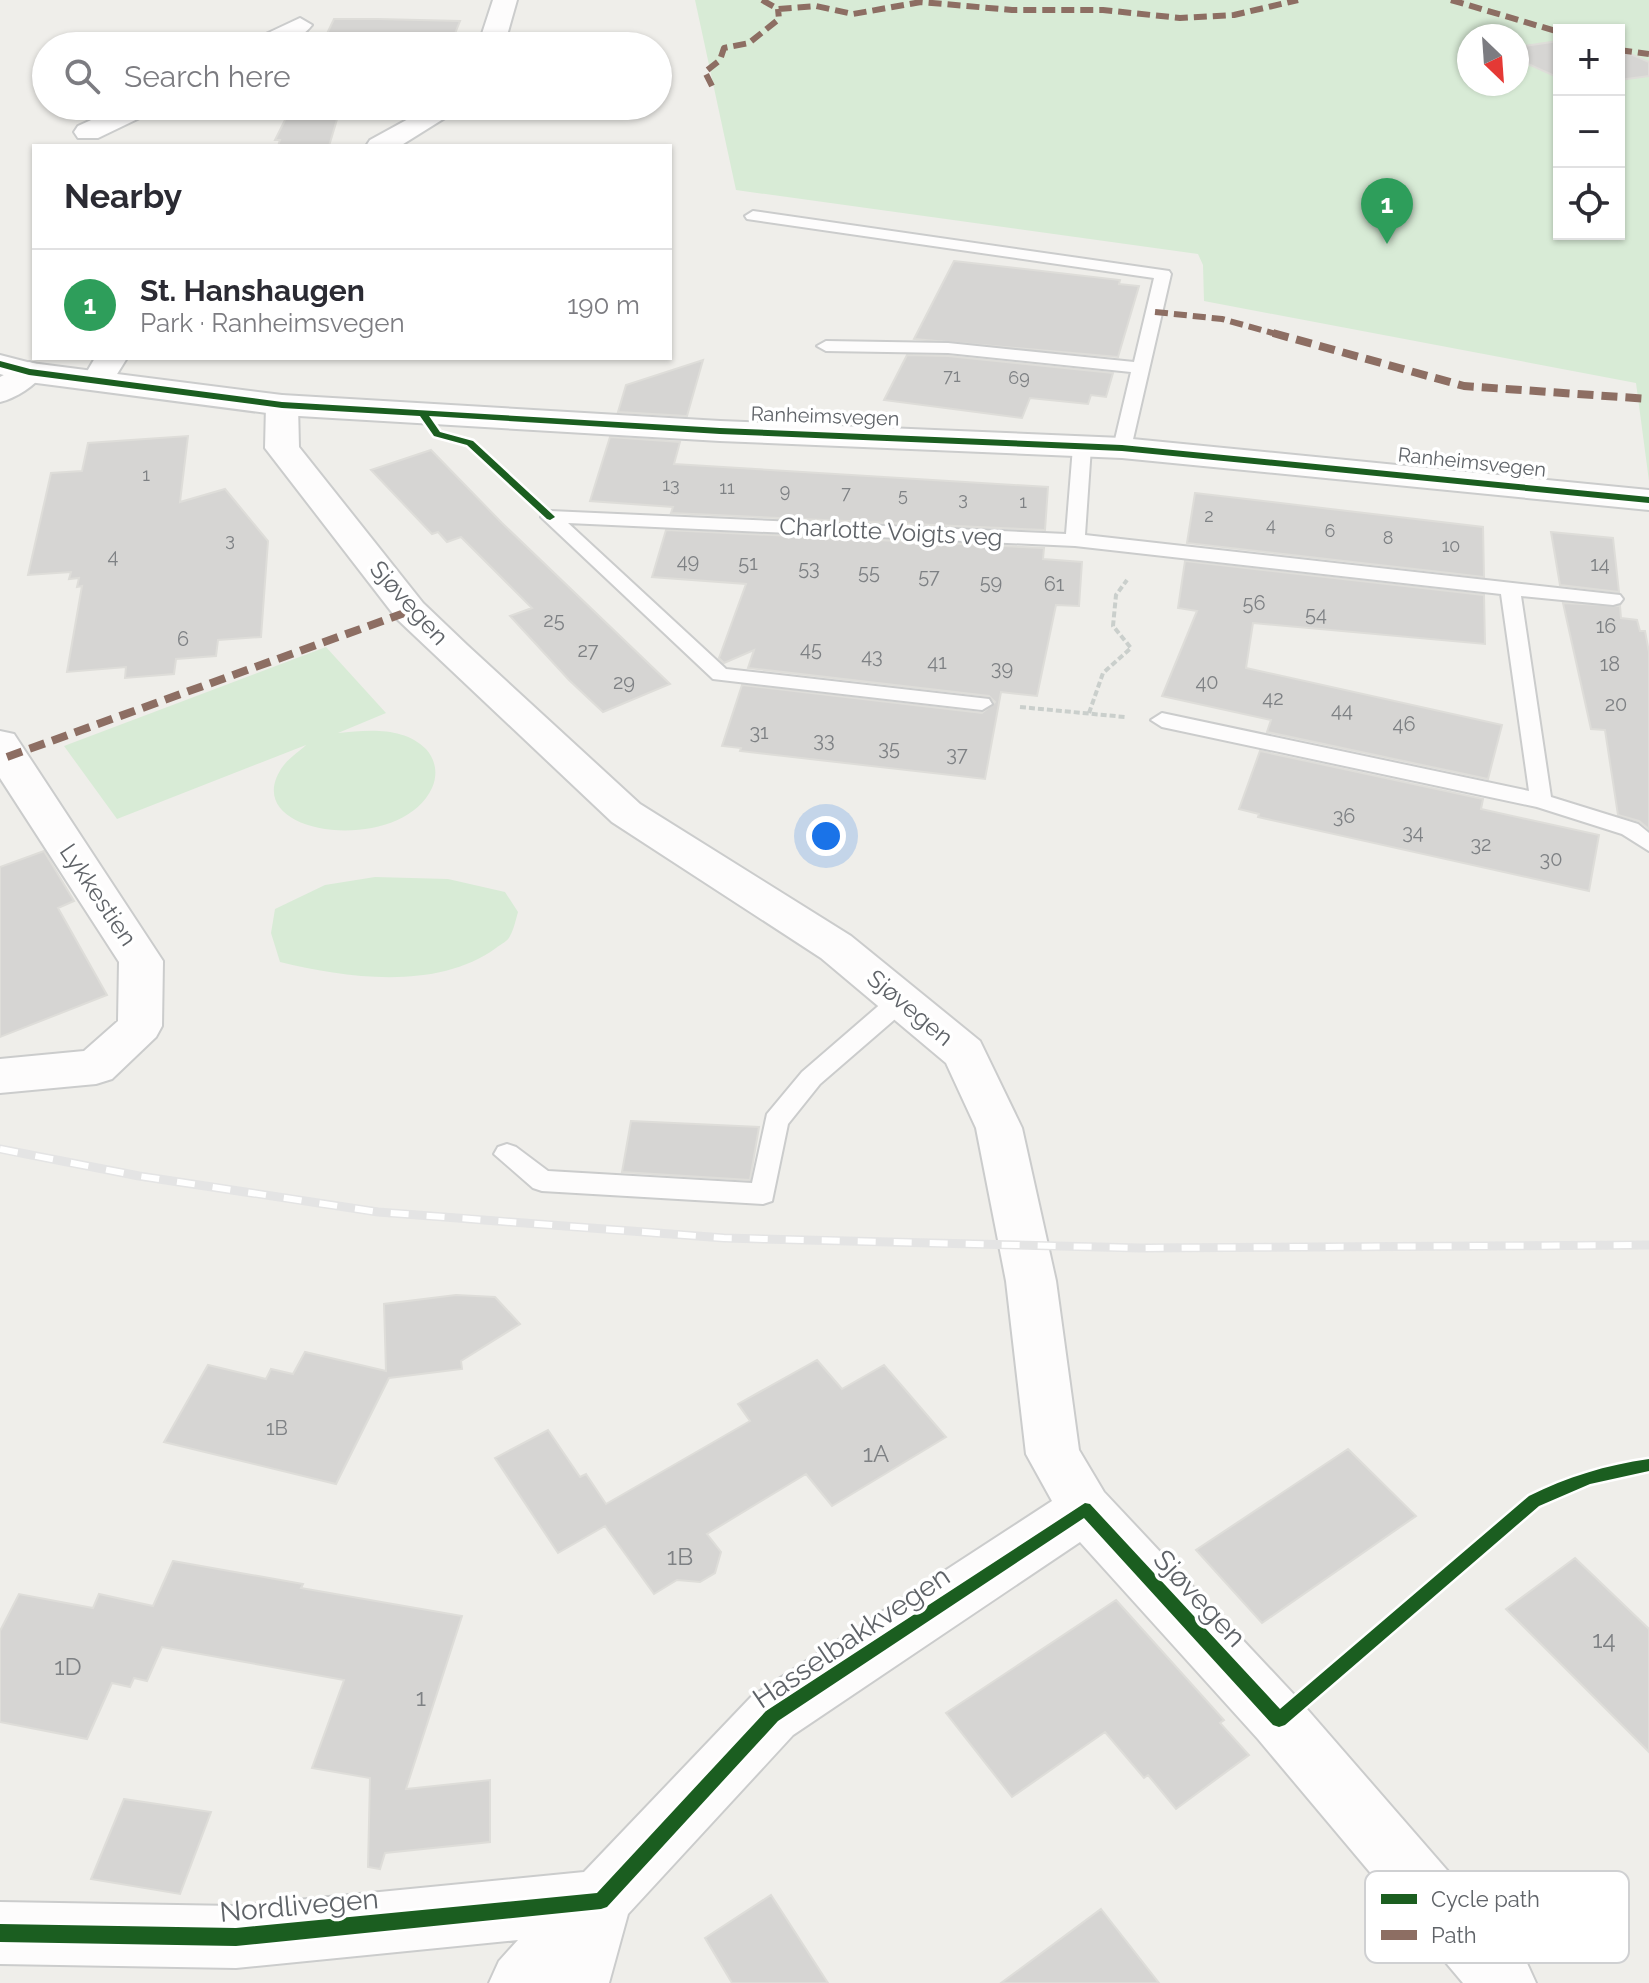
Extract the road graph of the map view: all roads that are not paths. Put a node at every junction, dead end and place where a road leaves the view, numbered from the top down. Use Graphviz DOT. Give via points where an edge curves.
graph roads {
  1 [pos="505,0"];
  2 [pos="300,25"];
  3 [pos="287,32"];
  4 [pos="495,32"];
  5 [pos="83,120"];
  6 [pos="120,120"];
  7 [pos="426,120"];
  8 [pos="89,139"];
  9 [pos="384,144"];
  10 [pos="753,216"];
  11 [pos="826,346"];
  12 [pos="15,368"];
  13 [pos="1139,368"];
  14 [pos="105,369"];
  15 [pos="0,392"];
  16 [pos="282,405"];
  17 [pos="1082,447"];
  18 [pos="1122,448"];
  19 [pos="1649,500"];
  20 [pos="1075,540"];
  21 [pos="1510,589"];
  22 [pos="1613,599"];
  23 [pos="982,704"];
  24 [pos="1162,720"];
  25 [pos="4,759"];
  26 [pos="1541,801"];
  27 [pos="1649,844"];
  28 [pos="900,1001"];
  29 [pos="0,1076"];
  30 [pos="507,1154"];
  31 [pos="1085,1509"];
  32 [pos="1408,1871"];
  33 [pos="601,1901"];
  34 [pos="0,1933"];
  35 [pos="1487,1963"];
  36 [pos="521,1983"];
  37 [pos="577,1983"];
  38 [pos="1504,1983"];
  1 -- 4 [label="street"];
  2 -- 3 [label="street"];
  5 -- 8 [label="street"];
  6 -- 8 [label="street"];
  7 -- 9 [label="street"];
  10 -- 13 [label="lane" via="1163,274"];
  11 -- 13 [label="lane" via="948,348"];
  12 -- 14 [label="street, Ranheimsvegen"];
  12 -- 15 [label="street"];
  13 -- 18 [label="lane"];
  14 -- 16 [label="street, Ranheimsvegen"];
  16 -- 17 [label="street, Ranheimsvegen"];
  16 -- 28 [label="street, Sjøvegen" via="282,448 410,611 443,643 626,813 836,947"];
  17 -- 18 [label="street, Ranheimsvegen"];
  17 -- 20 [label="lane"];
  18 -- 19 [label="street, Ranheimsvegen"];
  20 -- 21 [label="lane, Charlotte Voigts veg"];
  20 -- 23 [label="lane, Charlotte Voigts veg" via="550,517 720,675"];
  21 -- 22 [label="lane, Charlotte Voigts veg"];
  21 -- 26 [label="lane"];
  24 -- 26 [label="lane"];
  25 -- 29 [label="street, Lykkestien" via="141,961 140,1026 96,1067"];
  26 -- 27 [label="lane" via="1630,829"];
  28 -- 30 [label="lane" via="811,1078 776,1121 763,1194 542,1181"];
  28 -- 31 [label="street, Sjøvegen" via="964,1053 999,1128 1031,1281 1053,1454"];
  31 -- 32 [label="street, Sjøvegen" via="1279,1720"];
  31 -- 33 [label="street, Hasselbakkvegen" via="772,1716"];
  33 -- 34 [label="street, Nordlivegen" via="236,1937"];
  33 -- 36 [label="street, Hasselbakkvegen"];
  33 -- 37 [label="street, Hasselbakkvegen"];
  35 -- 38 [label="street, Sjøvegen"];
}
